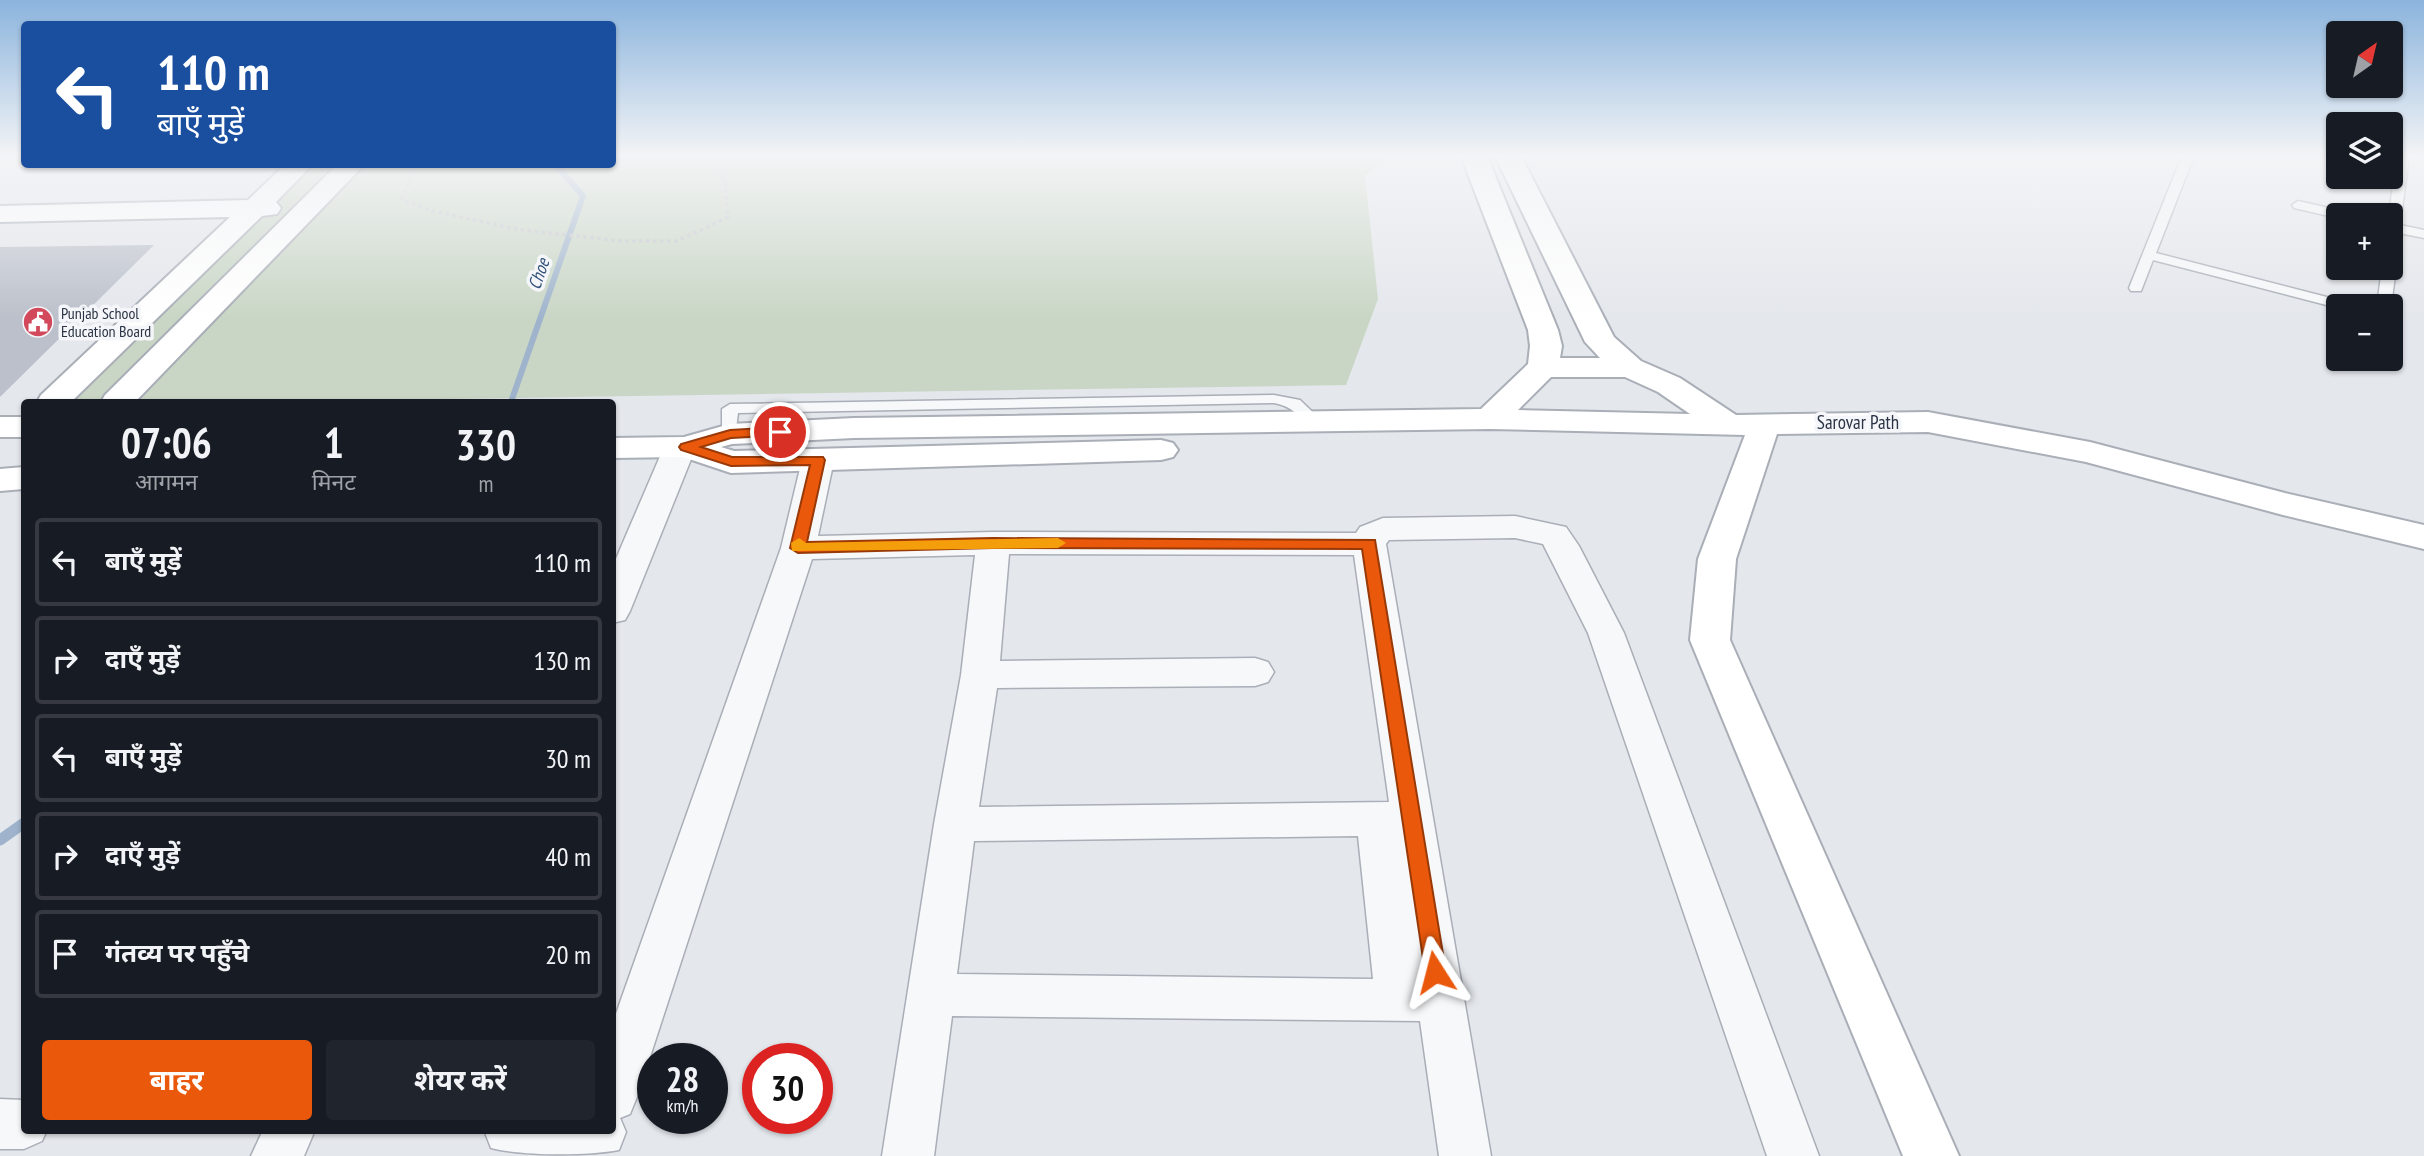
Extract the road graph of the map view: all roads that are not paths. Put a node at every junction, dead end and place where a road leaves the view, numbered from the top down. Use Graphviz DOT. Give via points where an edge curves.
graph roads {
  1 [pos="256,210"];
  2 [pos="291,210"];
  3 [pos="308,210"];
  4 [pos="1495,210"];
  5 [pos="1535,210"];
  6 [pos="2167,210"];
  7 [pos="140,212"];
  8 [pos="0,214"];
  9 [pos="248,218"];
  10 [pos="291,227"];
  11 [pos="2403,229"];
  12 [pos="116,232"];
  13 [pos="0,233"];
  14 [pos="2424,234"];
  15 [pos="2149,255"];
  16 [pos="2136,288"];
  17 [pos="2326,301"];
  18 [pos="1543,367"];
  19 [pos="1630,368"];
  20 [pos="56,399"];
  21 [pos="120,399"];
  22 [pos="1490,419"];
  23 [pos="1315,422"];
  24 [pos="0,427"];
  25 [pos="21,427"];
  26 [pos="1745,431"];
  27 [pos="730,434"];
  28 [pos="683,447"];
  29 [pos="616,448"];
  30 [pos="21,452"];
  31 [pos="0,453"];
  32 [pos="818,460"];
  33 [pos="21,478"];
  34 [pos="0,480"];
  35 [pos="2424,537"];
  36 [pos="993,543"];
  37 [pos="1369,544"];
  38 [pos="798,548"];
  39 [pos="2424,549"];
  40 [pos="616,602"];
  41 [pos="1255,672"];
  42 [pos="980,675"];
  43 [pos="1395,818"];
  44 [pos="955,824"];
  45 [pos="932,995"];
  46 [pos="1419,999"];
  47 [pos="616,1088"];
  48 [pos="0,1124"];
  49 [pos="21,1124"];
  50 [pos="288,1134"];
  51 [pos="277,1156"];
  52 [pos="908,1156"];
  53 [pos="1465,1156"];
  54 [pos="1794,1156"];
  55 [pos="1931,1156"];
  1 -- 9 [label="main road"];
  2 -- 9 [label="main road"];
  3 -- 10 [label="main road"];
  4 -- 18 [label="main road" via="1543,330"];
  5 -- 19 [label="main road" via="1601,342"];
  6 -- 15 [label="lane"];
  7 -- 8 [label="main road"];
  7 -- 9 [label="main road"];
  7 -- 12 [label="main road"];
  9 -- 10 [label="main road"];
  9 -- 12 [label="main road"];
  9 -- 20 [label="main road"];
  10 -- 21 [label="main road"];
  11 -- 14 [label="lane"];
  12 -- 13 [label="main road"];
  15 -- 16 [label="lane"];
  15 -- 17 [label="lane"];
  18 -- 19 [label="main road"];
  18 -- 22 [label="main road"];
  19 -- 26 [label="main road" via="1669,385"];
  22 -- 23 [label="main road, Sarovar Path"];
  22 -- 26 [label="main road, Sarovar Path"];
  23 -- 27 [label="main road, Sarovar Path"];
  23 -- 27 [label="lane" via="1295,403 1274,399 947,403 730,409"];
  24 -- 25 [label="main road"];
  26 -- 32 [label="main road"];
  26 -- 35 [label="main road, Sarovar Path" via="1928,422 2091,452"];
  26 -- 39 [label="main road" via="1932,437 2025,452"];
  26 -- 55 [label="main road" via="1717,559 1710,639"];
  27 -- 28 [label="main road, Sarovar Path"];
  28 -- 29 [label="main road"];
  28 -- 32 [label="main road" via="731,462"];
  28 -- 40 [label="street"];
  30 -- 31 [label="main road"];
  32 -- 38 [label="street"];
  33 -- 34 [label="main road"];
  36 -- 37 [label="street"];
  36 -- 38 [label="street"];
  36 -- 42 [label="street"];
  37 -- 43 [label="street"];
  37 -- 54 [label="street" via="1372,535 1383,530 1515,527 1554,535 1605,633"];
  38 -- 47 [label="street"];
  41 -- 42 [label="street"];
  42 -- 44 [label="street"];
  43 -- 44 [label="street"];
  43 -- 46 [label="street"];
  44 -- 45 [label="street"];
  45 -- 46 [label="street"];
  45 -- 52 [label="street"];
  46 -- 53 [label="street"];
  48 -- 49 [label="street"];
  50 -- 51 [label="street"];
}
